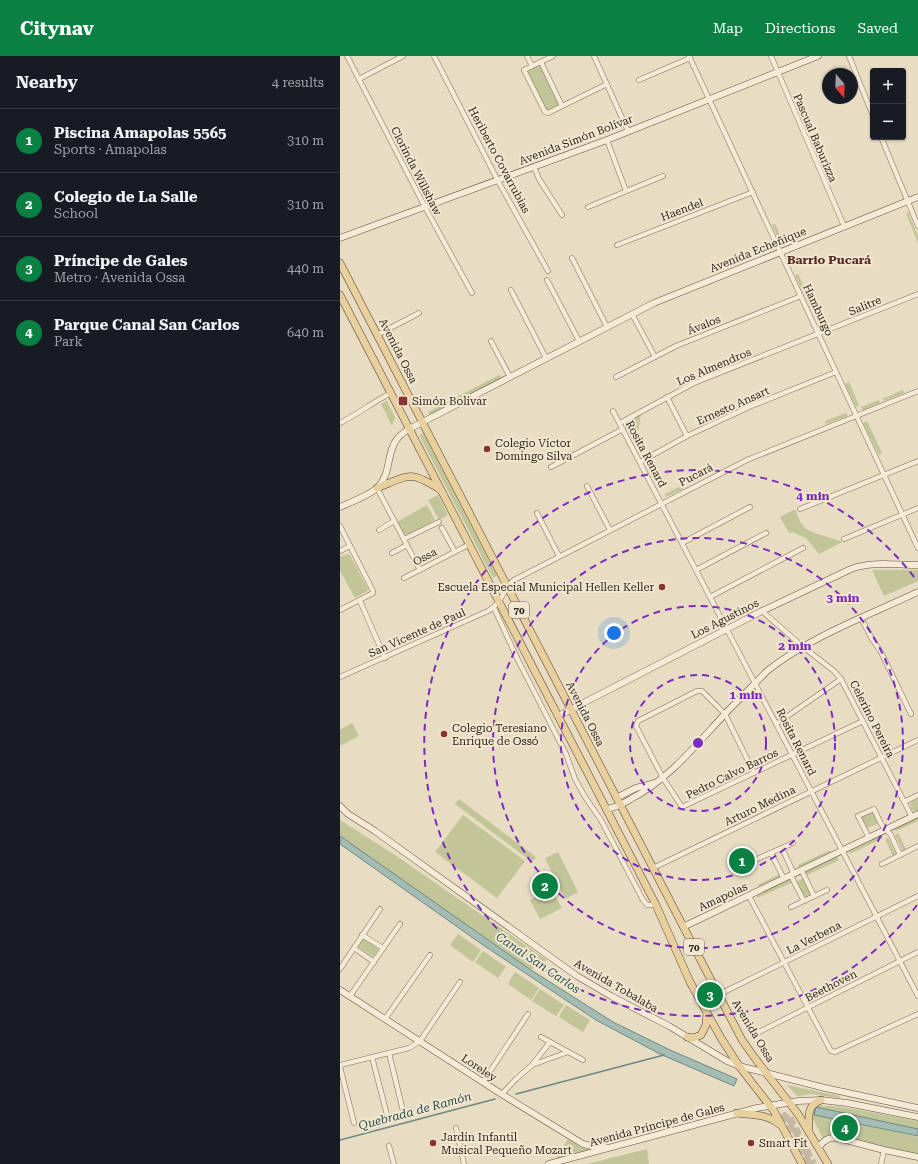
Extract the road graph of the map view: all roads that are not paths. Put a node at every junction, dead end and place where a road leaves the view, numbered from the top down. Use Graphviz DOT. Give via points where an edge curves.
graph roads {
  1 [pos="347,56"];
  2 [pos="403,56"];
  3 [pos="434,56"];
  4 [pos="527,56"];
  5 [pos="553,56"];
  6 [pos="594,56"];
  7 [pos="771,56"];
  8 [pos="818,56"];
  9 [pos="849,56"];
  10 [pos="690,57"];
  11 [pos="541,62"];
  12 [pos="532,66"];
  13 [pos="777,72"];
  14 [pos="359,79"];
  15 [pos="639,80"];
  16 [pos="607,84"];
  17 [pos="709,100"];
  18 [pos="562,106"];
  19 [pos="870,108"];
  20 [pos="628,131"];
  21 [pos="607,140"];
  22 [pos="883,140"];
  23 [pos="534,167"];
  24 [pos="663,176"];
  25 [pos="498,181"];
  26 [pos="626,191"];
  27 [pos="753,192"];
  28 [pos="918,197"];
  29 [pos="908,201"];
  30 [pos="588,207"];
  31 [pos="425,208"];
  32 [pos="562,215"];
  33 [pos="844,226"];
  34 [pos="918,226"];
  35 [pos="340,238"];
  36 [pos="617,245"];
  37 [pos="780,251"];
  38 [pos="572,258"];
  39 [pos="340,263"];
  40 [pos="548,272"];
  41 [pos="547,280"];
  42 [pos="511,290"];
  43 [pos="472,294"];
  44 [pos="918,294"];
  45 [pos="340,295"];
  46 [pos="801,296"];
  47 [pos="419,313"];
  48 [pos="632,314"];
  49 [pos="607,327"];
  50 [pos="819,334"];
  51 [pos="377,335"];
  52 [pos="491,341"];
  53 [pos="579,341"];
  54 [pos="655,357"];
  55 [pos="546,358"];
  56 [pos="836,372"];
  57 [pos="510,377"];
  58 [pos="616,377"];
  59 [pos="918,391"];
  60 [pos="391,393"];
  61 [pos="667,397"];
  62 [pos="613,411"];
  63 [pos="857,416"];
  64 [pos="422,422"];
  65 [pos="340,423"];
  66 [pos="620,423"];
  67 [pos="409,429"];
  68 [pos="623,429"];
  69 [pos="687,436"];
  70 [pos="918,461"];
  71 [pos="640,462"];
  72 [pos="551,467"];
  73 [pos="884,475"];
  74 [pos="587,486"];
  75 [pos="377,488"];
  76 [pos="442,490"];
  77 [pos="662,503"];
  78 [pos="340,507"];
  79 [pos="750,507"];
  80 [pos="918,508"];
  81 [pos="800,509"];
  82 [pos="537,513"];
  83 [pos="902,514"];
  84 [pos="394,521"];
  85 [pos="439,522"];
  86 [pos="340,526"];
  87 [pos="442,528"];
  88 [pos="379,530"];
  89 [pos="610,530"];
  90 [pos="766,534"];
  91 [pos="404,539"];
  92 [pos="844,539"];
  93 [pos="682,542"];
  94 [pos="470,544"];
  95 [pos="407,545"];
  96 [pos="350,546"];
  97 [pos="803,548"];
  98 [pos="918,548"];
  99 [pos="340,551"];
  100 [pos="455,552"];
  101 [pos="392,553"];
  102 [pos="559,556"];
  103 [pos="918,565"];
  104 [pos="420,570"];
  105 [pos="696,570"];
  106 [pos="404,578"];
  107 [pos="507,588"];
  108 [pos="918,592"];
  109 [pos="710,597"];
  110 [pos="360,601"];
  111 [pos="500,602"];
  112 [pos="494,608"];
  113 [pos="340,610"];
  114 [pos="762,611"];
  115 [pos="861,618"];
  116 [pos="727,629"];
  117 [pos="802,646"];
  118 [pos="385,658"];
  119 [pos="340,678"];
  120 [pos="841,679"];
  121 [pos="755,683"];
  122 [pos="571,710"];
  123 [pos="725,714"];
  124 [pos="911,714"];
  125 [pos="558,716"];
  126 [pos="549,721"];
  127 [pos="863,721"];
  128 [pos="776,724"];
  129 [pos="918,740"];
  130 [pos="792,755"];
  131 [pos="881,757"];
  132 [pos="754,773"];
  133 [pos="663,778"];
  134 [pos="657,782"];
  135 [pos="811,791"];
  136 [pos="918,795"];
  137 [pos="616,798"];
  138 [pos="904,802"];
  139 [pos="620,805"];
  140 [pos="340,806"];
  141 [pos="606,809"];
  142 [pos="340,810"];
  143 [pos="348,814"];
  144 [pos="915,816"];
  145 [pos="886,830"];
  146 [pos="869,838"];
  147 [pos="793,843"];
  148 [pos="918,846"];
  149 [pos="782,848"];
  150 [pos="842,851"];
  151 [pos="772,853"];
  152 [pos="900,854"];
  153 [pos="757,860"];
  154 [pos="882,864"];
  155 [pos="653,868"];
  156 [pos="802,870"];
  157 [pos="792,875"];
  158 [pos="784,879"];
  159 [pos="827,890"];
  160 [pos="749,896"];
  161 [pos="814,896"];
  162 [pos="918,896"];
  163 [pos="669,899"];
  164 [pos="804,901"];
  165 [pos="656,905"];
  166 [pos="791,907"];
  167 [pos="380,908"];
  168 [pos="876,916"];
  169 [pos="400,924"];
  170 [pos="683,927"];
  171 [pos="362,935"];
  172 [pos="354,948"];
  173 [pos="383,948"];
  174 [pos="918,952"];
  175 [pos="430,954"];
  176 [pos="900,961"];
  177 [pos="374,962"];
  178 [pos="784,962"];
  179 [pos="340,969"];
  180 [pos="460,982"];
  181 [pos="340,990"];
  182 [pos="718,995"];
  183 [pos="350,996"];
  184 [pos="918,996"];
  185 [pos="808,1007"];
  186 [pos="707,1013"];
  187 [pos="528,1014"];
  188 [pos="918,1014"];
  189 [pos="385,1019"];
  190 [pos="753,1035"];
  191 [pos="541,1036"];
  192 [pos="687,1037"];
  193 [pos="420,1042"];
  194 [pos="550,1042"];
  195 [pos="389,1052"];
  196 [pos="568,1052"];
  197 [pos="372,1057"];
  198 [pos="584,1060"];
  199 [pos="532,1065"];
  200 [pos="340,1066"];
  201 [pos="739,1066"];
  202 [pos="766,1073"];
  203 [pos="483,1082"];
  204 [pos="502,1094"];
  205 [pos="821,1100"];
  206 [pos="789,1102"];
  207 [pos="770,1105"];
  208 [pos="918,1108"];
  209 [pos="403,1111"];
  210 [pos="737,1113"];
  211 [pos="387,1115"];
  212 [pos="918,1116"];
  213 [pos="354,1123"];
  214 [pos="456,1128"];
  215 [pos="784,1129"];
  216 [pos="809,1131"];
  217 [pos="389,1146"];
  218 [pos="612,1146"];
  219 [pos="819,1147"];
  220 [pos="884,1150"];
  221 [pos="918,1157"];
  222 [pos="394,1164"];
  223 [pos="464,1164"];
  224 [pos="549,1164"];
  225 [pos="802,1164"];
  226 [pos="828,1164"];
  227 [pos="881,1164"];
  1 -- 14 [label="street, Clorinda Willshaw"];
  2 -- 14 [label="street"];
  3 -- 25 [label="street, Heriberto Covarrubias"];
  4 -- 12 [label="street"];
  5 -- 11 [label="street"];
  6 -- 16 [label="street"];
  7 -- 13 [label="street, Pascual Baburizza"];
  8 -- 13 [label="street, Avenida Simón Bolívar"];
  9 -- 19 [label="street"];
  10 -- 15 [label="street, Hamburgo"];
  10 -- 17 [label="street, Hamburgo"];
  11 -- 12 [label="street"];
  11 -- 18 [label="street"];
  12 -- 18 [label="street" via="524,70 545,112"];
  13 -- 17 [label="street, Avenida Simón Bolívar"];
  13 -- 33 [label="street, Pascual Baburizza"];
  14 -- 31 [label="street, Clorinda Willshaw"];
  16 -- 18 [label="street"];
  16 -- 20 [label="street"];
  17 -- 20 [label="street, Avenida Simón Bolívar"];
  17 -- 27 [label="street, Hamburgo"];
  20 -- 21 [label="street, Avenida Simón Bolívar"];
  21 -- 23 [label="street, Avenida Simón Bolívar"];
  21 -- 26 [label="street"];
  22 -- 29 [label="street"];
  23 -- 25 [label="street, Avenida Simón Bolívar"];
  23 -- 32 [label="street"];
  24 -- 26 [label="street"];
  25 -- 31 [label="street, Avenida Simón Bolívar"];
  25 -- 40 [label="street, Heriberto Covarrubias"];
  26 -- 30 [label="street"];
  27 -- 36 [label="street, Haendel"];
  27 -- 37 [label="street, Hamburgo"];
  28 -- 29 [label="street, Avenida Echeñique"];
  29 -- 33 [label="street, Avenida Echeñique"];
  29 -- 34 [label="street"];
  31 -- 35 [label="street, Avenida Simón Bolívar"];
  31 -- 43 [label="street, Clorinda Willshaw"];
  33 -- 37 [label="street, Avenida Echeñique"];
  37 -- 46 [label="street, Hamburgo"];
  37 -- 48 [label="street, Avenida Echeñique"];
  38 -- 49 [label="street"];
  39 -- 51 [label="main road, Avenida Ossa / 70"];
  41 -- 53 [label="street"];
  42 -- 55 [label="street"];
  44 -- 50 [label="street, Salitre"];
  45 -- 60 [label="main road, 70"];
  46 -- 50 [label="street, Hamburgo"];
  46 -- 54 [label="street, Ávalos" via="676,346"];
  47 -- 51 [label="street"];
  48 -- 49 [label="street, Avenida Echeñique"];
  48 -- 54 [label="street"];
  49 -- 53 [label="street, Avenida Echeñique"];
  50 -- 56 [label="street, Hamburgo"];
  50 -- 61 [label="street, Los Almendros" via="694,383"];
  51 -- 64 [label="main road, Avenida Ossa / 70"];
  52 -- 57 [label="street"];
  53 -- 55 [label="street, Avenida Echeñique"];
  54 -- 58 [label="street, Ávalos"];
  55 -- 57 [label="street, Avenida Echeñique"];
  56 -- 63 [label="street, Hamburgo"];
  56 -- 69 [label="street, Ernesto Ansart" via="748,407"];
  57 -- 64 [label="street, Avenida Echeñique"];
  59 -- 63 [label="street, Pucará"];
  60 -- 65 [label="street"];
  60 -- 67 [label="main road, 70"];
  61 -- 66 [label="street, Los Almendros"];
  61 -- 69 [label="street"];
  62 -- 66 [label="street, Rosita Renard"];
  63 -- 73 [label="street, Hamburgo"];
  63 -- 77 [label="street, Pucará" via="747,460"];
  64 -- 67 [label="street, Avenida Echeñique"];
  64 -- 107 [label="main road, Avenida Ossa / 70"];
  66 -- 68 [label="street, Rosita Renard"];
  67 -- 75 [label="street, Avenida Echeñique" via="400,434 395,441 384,479"];
  67 -- 76 [label="main road, 70"];
  68 -- 71 [label="street, Rosita Renard"];
  68 -- 72 [label="street"];
  69 -- 71 [label="street, Ernesto Ansart"];
  70 -- 73 [label="street"];
  71 -- 77 [label="street, Rosita Renard"];
  73 -- 81 [label="street"];
  73 -- 83 [label="street, Hamburgo"];
  74 -- 89 [label="street"];
  75 -- 76 [label="main road" via="413,476"];
  75 -- 78 [label="street"];
  75 -- 84 [label="street"];
  76 -- 94 [label="main road, 70"];
  77 -- 89 [label="street, Pucará"];
  77 -- 93 [label="street, Rosita Renard"];
  79 -- 93 [label="street"];
  80 -- 83 [label="street"];
  82 -- 102 [label="street"];
  83 -- 92 [label="street"];
  83 -- 98 [label="street, Hamburgo"];
  84 -- 88 [label="street"];
  84 -- 91 [label="street"];
  85 -- 91 [label="street"];
  86 -- 96 [label="street"];
  87 -- 100 [label="street, Ossa"];
  89 -- 102 [label="street, Pucará"];
  90 -- 105 [label="street"];
  91 -- 95 [label="street"];
  93 -- 105 [label="street, Rosita Renard"];
  94 -- 100 [label="street, Ossa"];
  94 -- 111 [label="main road, 70"];
  95 -- 101 [label="street"];
  95 -- 104 [label="street"];
  96 -- 99 [label="street"];
  96 -- 110 [label="street" via="373,591"];
  97 -- 109 [label="street"];
  100 -- 104 [label="street, Ossa"];
  102 -- 107 [label="street, Pucará" via="514,580"];
  103 -- 114 [label="street, Los Agustinos" via="873,564 856,567"];
  104 -- 106 [label="street, Ossa"];
  105 -- 109 [label="street, Rosita Renard"];
  107 -- 111 [label="street, Pucará"];
  107 -- 122 [label="main road, Avenida Ossa / 70"];
  108 -- 115 [label="street"];
  109 -- 116 [label="street, Rosita Renard"];
  110 -- 113 [label="street"];
  110 -- 118 [label="street"];
  111 -- 112 [label="street, San Vicente de Paul"];
  111 -- 125 [label="main road, 70"];
  112 -- 118 [label="street, San Vicente de Paul"];
  112 -- 126 [label="street"];
  114 -- 116 [label="street, Los Agustinos"];
  114 -- 117 [label="street, Celerino Pereira"];
  115 -- 117 [label="street"];
  115 -- 124 [label="street" via="881,652"];
  116 -- 121 [label="street, Rosita Renard"];
  116 -- 122 [label="street, Los Agustinos"];
  117 -- 120 [label="street, Celerino Pereira"];
  117 -- 121 [label="street" via="782,659"];
  118 -- 119 [label="street, San Vicente de Paul"];
  120 -- 127 [label="street, Celerino Pereira"];
  120 -- 128 [label="street"];
  121 -- 123 [label="street"];
  121 -- 128 [label="street, Rosita Renard"];
  122 -- 125 [label="street, Los Agustinos"];
  122 -- 137 [label="main road, Avenida Ossa / 70"];
  123 -- 132 [label="street"];
  123 -- 133 [label="street"];
  123 -- 133 [label="street" via="702,691 697,691 638,721 636,726"];
  125 -- 126 [label="street, Los Agustinos"];
  125 -- 141 [label="main road, 70"];
  126 -- 165 [label="street" via="575,778 601,820 641,897 647,905"];
  127 -- 130 [label="street, Pedro Calvo Barros"];
  127 -- 131 [label="street, Celerino Pereira"];
  128 -- 130 [label="street, Rosita Renard"];
  129 -- 131 [label="street, Arturo Medina"];
  130 -- 132 [label="street, Pedro Calvo Barros"];
  130 -- 135 [label="street, Rosita Renard"];
  131 -- 135 [label="street, Arturo Medina"];
  131 -- 138 [label="street, Celerino Pereira"];
  132 -- 133 [label="street, Pedro Calvo Barros" via="682,807"];
  133 -- 134 [label="street"];
  134 -- 137 [label="street" via="636,788"];
  134 -- 139 [label="street"];
  135 -- 150 [label="street, Rosita Renard"];
  135 -- 155 [label="street, Arturo Medina"];
  136 -- 138 [label="street"];
  137 -- 139 [label="main road, Avenida Ossa / 70"];
  138 -- 144 [label="street, Celerino Pereira"];
  139 -- 141 [label="street"];
  139 -- 155 [label="main road, Avenida Ossa / 70"];
  140 -- 143 [label="street, Avenida Tobalaba"];
  141 -- 165 [label="main road, 70"];
  142 -- 143 [label="street"];
  143 -- 192 [label="street, Avenida Tobalaba" via="577,976"];
  144 -- 145 [label="street, Amapolas"];
  145 -- 146 [label="street, Amapolas"];
  145 -- 146 [label="street" via="874,809 858,816"];
  145 -- 152 [label="street"];
  146 -- 150 [label="street, Amapolas"];
  147 -- 149 [label="street"];
  148 -- 152 [label="street"];
  149 -- 151 [label="street"];
  149 -- 157 [label="street"];
  150 -- 156 [label="street, Amapolas"];
  150 -- 168 [label="street, Rosita Renard"];
  151 -- 153 [label="street"];
  151 -- 158 [label="street"];
  152 -- 154 [label="street"];
  155 -- 163 [label="main road, Avenida Ossa / 70"];
  156 -- 157 [label="street, Amapolas"];
  156 -- 161 [label="street"];
  157 -- 158 [label="street, Amapolas"];
  157 -- 164 [label="street"];
  158 -- 160 [label="street, Amapolas"];
  159 -- 161 [label="street"];
  160 -- 170 [label="street, Amapolas"];
  160 -- 178 [label="street"];
  161 -- 164 [label="street"];
  162 -- 168 [label="street, La Verbena"];
  163 -- 165 [label="main road"];
  163 -- 170 [label="main road, Avenida Ossa / 70"];
  164 -- 166 [label="street"];
  165 -- 186 [label="main road, 70"];
  167 -- 171 [label="street"];
  168 -- 176 [label="street, Rosita Renard"];
  168 -- 178 [label="street, La Verbena"];
  169 -- 173 [label="street"];
  170 -- 182 [label="main road, Avenida Ossa / 70"];
  171 -- 172 [label="street"];
  171 -- 173 [label="street"];
  172 -- 177 [label="street"];
  172 -- 179 [label="street"];
  173 -- 177 [label="street"];
  174 -- 176 [label="street, Beethoven"];
  175 -- 189 [label="street"];
  176 -- 184 [label="street, Rosita Renard"];
  176 -- 185 [label="street, Beethoven"];
  177 -- 183 [label="street"];
  178 -- 182 [label="street, La Verbena"];
  178 -- 185 [label="street"];
  180 -- 193 [label="street"];
  181 -- 183 [label="street, Loreley"];
  182 -- 202 [label="main road, Avenida Ossa / 70" via="742,1040"];
  183 -- 189 [label="street, Loreley"];
  185 -- 188 [label="street" via="832,1052"];
  185 -- 190 [label="street, Beethoven"];
  186 -- 192 [label="main road" via="703,1032 696,1037"];
  186 -- 201 [label="main road, 70"];
  187 -- 203 [label="street"];
  189 -- 193 [label="street, Loreley"];
  191 -- 194 [label="street"];
  192 -- 201 [label="street, Avenida Tobalaba"];
  193 -- 195 [label="street" via="412,1047"];
  193 -- 203 [label="street, Loreley"];
  194 -- 196 [label="street"];
  194 -- 199 [label="street"];
  195 -- 197 [label="street"];
  195 -- 209 [label="street"];
  196 -- 198 [label="street"];
  196 -- 199 [label="street"];
  197 -- 200 [label="street"];
  197 -- 211 [label="street"];
  199 -- 204 [label="street"];
  200 -- 213 [label="street"];
  201 -- 202 [label="street, Avenida Tobalaba"];
  201 -- 207 [label="main road, 70"];
  202 -- 206 [label="main road, Avenida Ossa / 70"];
  202 -- 208 [label="street, Avenida Tobalaba"];
  203 -- 204 [label="street, Loreley"];
  204 -- 218 [label="street, Loreley" via="583,1144 596,1147"];
  205 -- 206 [label="street"];
  205 -- 212 [label="street"];
  205 -- 216 [label="main road" via="810,1109"];
  206 -- 207 [label="street"];
  206 -- 216 [label="main road, Avenida Ossa / 70"];
  207 -- 210 [label="street, Avenida Príncipe de Gales"];
  207 -- 215 [label="main road, 70"];
  210 -- 215 [label="main road" via="772,1118"];
  210 -- 218 [label="street, Avenida Príncipe de Gales"];
  214 -- 223 [label="street"];
  215 -- 225 [label="main road, 70"];
  216 -- 219 [label="main road, Avenida Ossa / 70"];
  217 -- 222 [label="street"];
  218 -- 224 [label="street, Avenida Príncipe de Gales"];
  219 -- 220 [label="street" via="825,1140 838,1138"];
  219 -- 226 [label="main road, Avenida Ossa / 70"];
  220 -- 221 [label="street"];
  220 -- 227 [label="street"];
}
